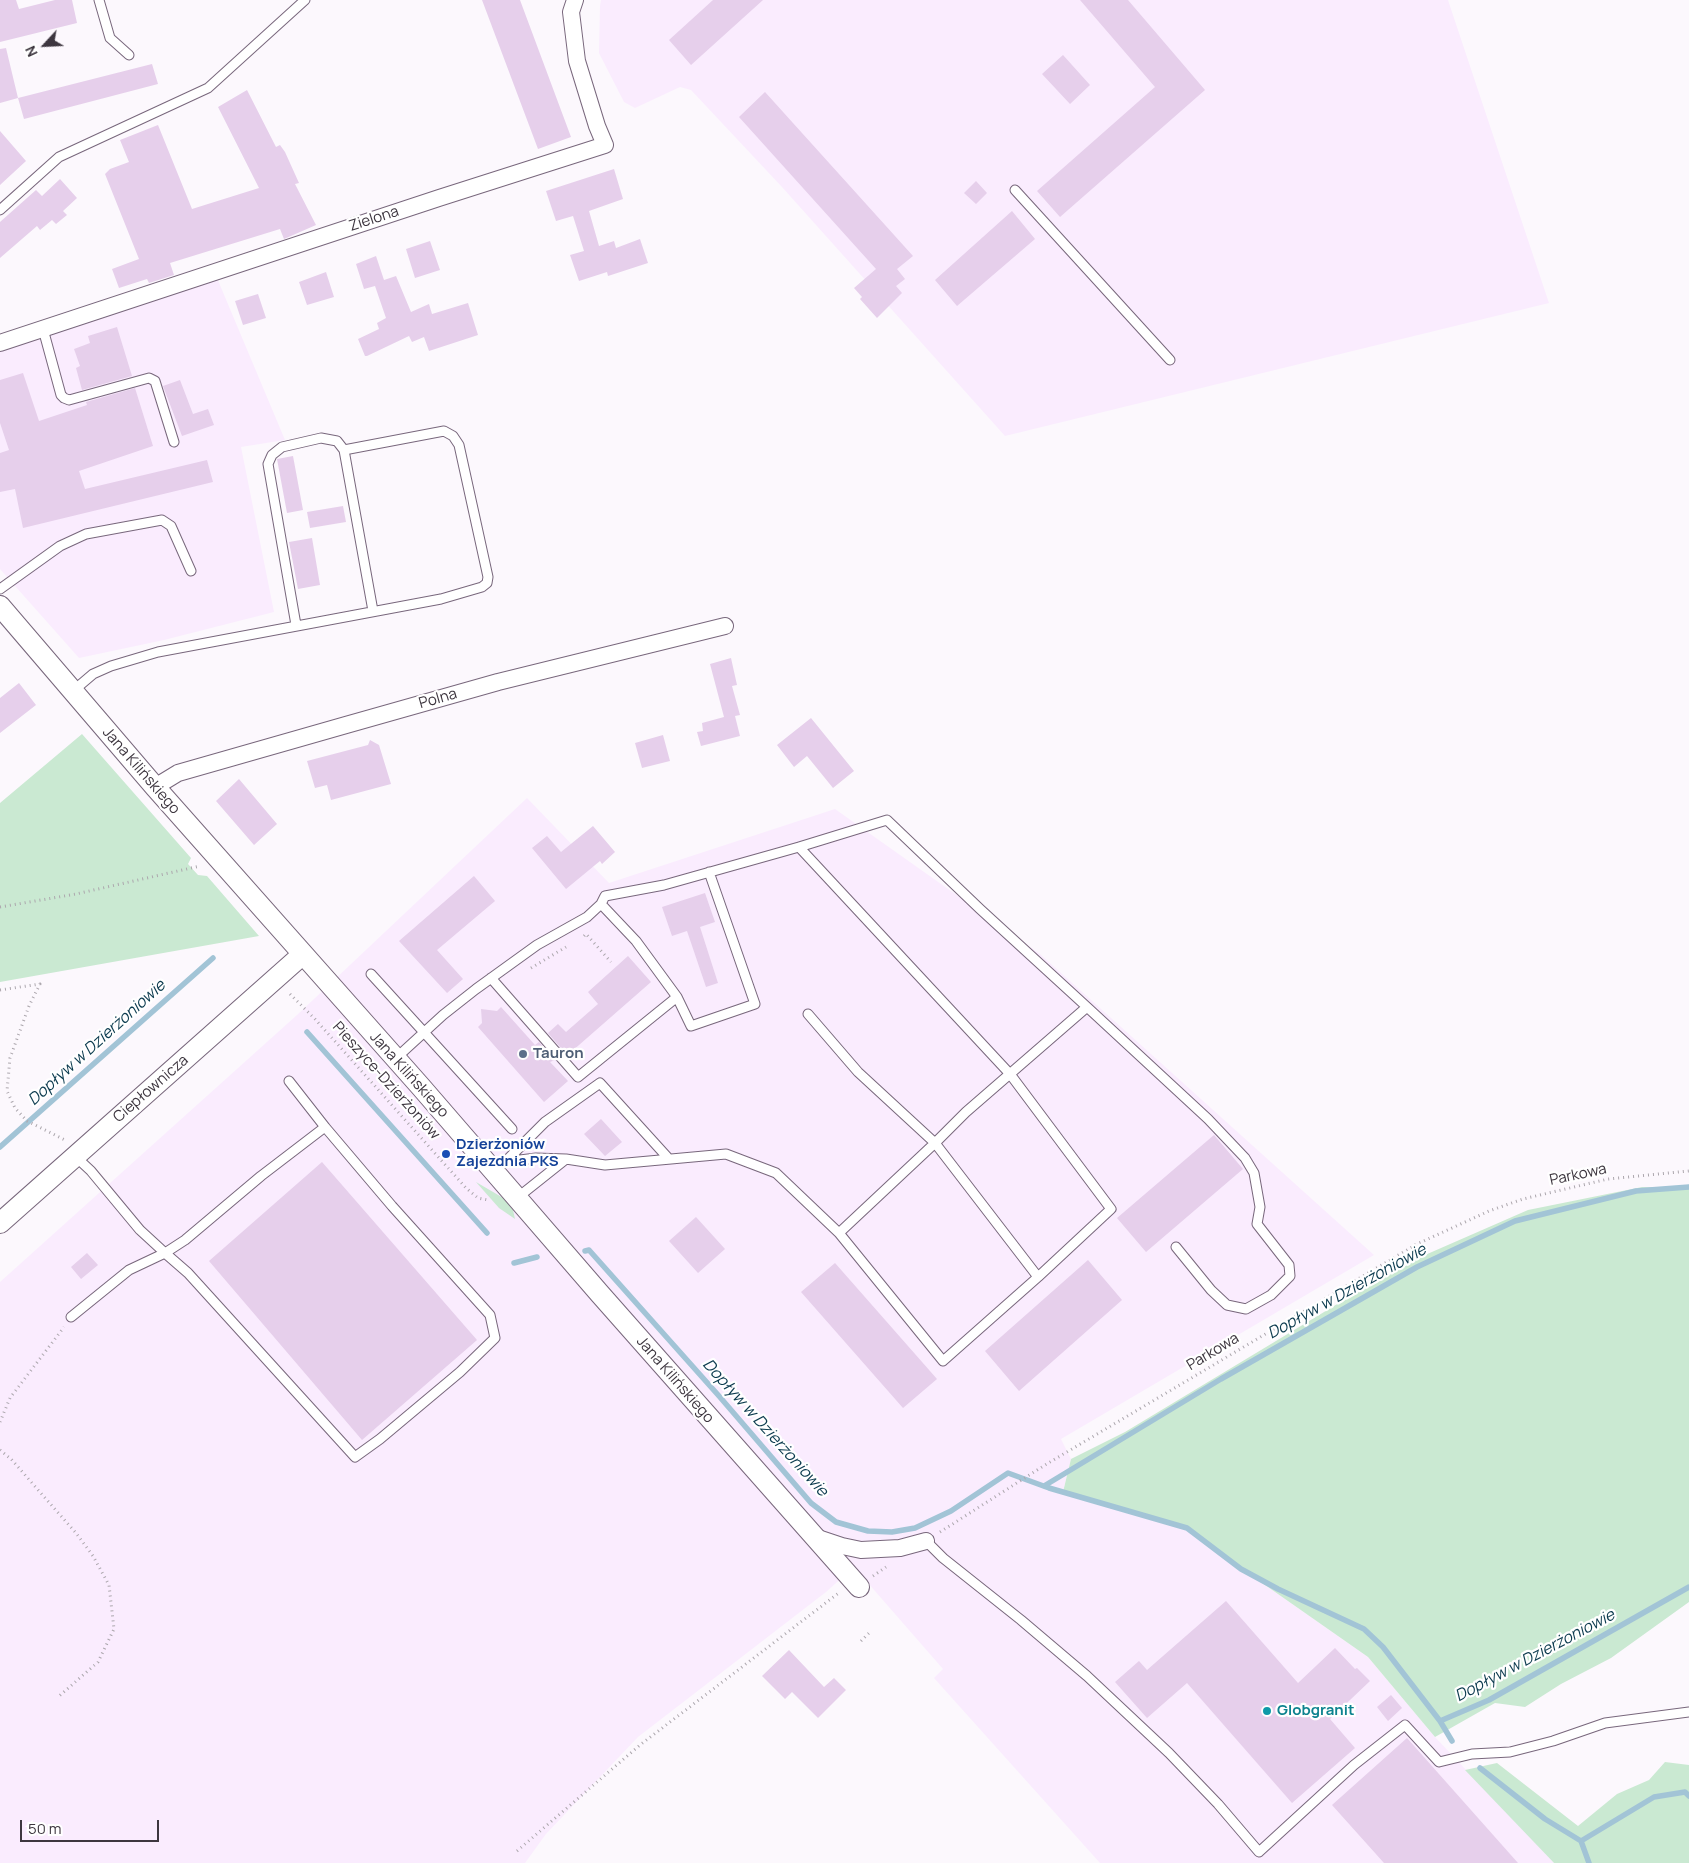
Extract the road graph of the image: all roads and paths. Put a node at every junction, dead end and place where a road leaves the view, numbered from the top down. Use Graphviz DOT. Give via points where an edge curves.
graph roads {
  1 [pos="99,0"];
  2 [pos="305,0"];
  3 [pos="575,0"];
  4 [pos="129,55"];
  5 [pos="1014,190"];
  6 [pos="2,204"];
  7 [pos="43,329"];
  8 [pos="0,343"];
  9 [pos="1170,360"];
  10 [pos="174,442"];
  11 [pos="344,450"];
  12 [pos="191,571"];
  13 [pos="0,589"];
  14 [pos="0,606"];
  15 [pos="373,611"];
  16 [pos="296,625"];
  17 [pos="725,626"];
  18 [pos="73,692"];
  19 [pos="155,787"];
  20 [pos="799,846"];
  21 [pos="219,861"];
  22 [pos="710,872"];
  23 [pos="601,904"];
  24 [pos="0,907"];
  25 [pos="579,938"];
  26 [pos="572,943"];
  27 [pos="302,955"];
  28 [pos="611,962"];
  29 [pos="526,972"];
  30 [pos="371,974"];
  31 [pos="491,978"];
  32 [pos="0,990"];
  33 [pos="290,994"];
  34 [pos="676,997"];
  35 [pos="1087,1007"];
  36 [pos="808,1014"];
  37 [pos="424,1032"];
  38 [pos="395,1059"];
  39 [pos="1010,1074"];
  40 [pos="288,1081"];
  41 [pos="325,1126"];
  42 [pos="512,1128"];
  43 [pos="935,1143"];
  44 [pos="80,1153"];
  45 [pos="566,1159"];
  46 [pos="669,1159"];
  47 [pos="500,1166"];
  48 [pos="1689,1171"];
  49 [pos="517,1198"];
  50 [pos="488,1200"];
  51 [pos="0,1223"];
  52 [pos="839,1233"];
  53 [pos="1176,1246"];
  54 [pos="165,1253"];
  55 [pos="1038,1277"];
  56 [pos="71,1317"];
  57 [pos="0,1422"];
  58 [pos="0,1450"];
  59 [pos="815,1537"];
  60 [pos="926,1541"];
  61 [pos="892,1563"];
  62 [pos="856,1584"];
  63 [pos="869,1633"];
  64 [pos="861,1641"];
  65 [pos="57,1698"];
  66 [pos="1689,1712"];
  67 [pos="516,1851"];
  1 -- 4 [label="lane" via="110,38"];
  2 -- 6 [label="lane" via="208,88 59,157"];
  3 -- 7 [label="street, Zielona" via="571,12 577,62 605,145"];
  5 -- 9 [label="lane"];
  7 -- 8 [label="street, Zielona"];
  7 -- 10 [label="lane" via="64,398 69,400 149,378 155,381"];
  11 -- 15 [label="lane"];
  11 -- 15 [label="lane" via="444,432 453,436 459,445 488,577 482,587 441,599"];
  11 -- 16 [label="lane" via="336,441 321,438 282,446 272,454 268,464"];
  12 -- 13 [label="lane" via="171,526 162,520 86,534 60,546"];
  14 -- 18 [label="street, Jana Kilińskiego"];
  15 -- 16 [label="lane"];
  16 -- 18 [label="lane" via="158,652 111,666 92,674"];
  17 -- 19 [label="street, Polna" via="498,682 178,773"];
  18 -- 19 [label="street, Jana Kilińskiego"];
  19 -- 21 [label="street, Jana Kilińskiego"];
  20 -- 22 [label="lane"];
  20 -- 35 [label="lane" via="887,820"];
  20 -- 39 [label="lane"];
  21 -- 24 [label="path" via="76,894"];
  21 -- 27 [label="street, Jana Kilińskiego"];
  22 -- 23 [label="lane" via="605,896"];
  22 -- 34 [label="lane" via="755,1004 690,1026"];
  23 -- 31 [label="lane" via="587,917 537,945"];
  23 -- 34 [label="lane" via="636,941"];
  25 -- 28 [label="path" via="586,934"];
  26 -- 29 [label="path"];
  27 -- 38 [label="street, Jana Kilińskiego"];
  27 -- 44 [label="street, Ciepłownicza"];
  30 -- 37 [label="lane"];
  31 -- 34 [label="lane" via="578,1076"];
  31 -- 37 [label="lane"];
  32 -- 44 [label="path" via="40,984 10,1058 7,1091 14,1108 27,1121"];
  33 -- 50 [label="path, Pieszyce-Dzierżoniów" via="466,1188 478,1198"];
  35 -- 39 [label="lane"];
  35 -- 53 [label="lane" via="1208,1119 1245,1158 1254,1173 1260,1207 1257,1224 1289,1265 1290,1276 1271,1295 1246,1309 1227,1305"];
  36 -- 43 [label="lane" via="858,1072"];
  37 -- 38 [label="lane"];
  37 -- 42 [label="lane"];
  38 -- 47 [label="street, Jana Kilińskiego"];
  39 -- 43 [label="lane"];
  39 -- 55 [label="lane" via="1110,1208"];
  40 -- 41 [label="lane"];
  41 -- 54 [label="lane"];
  41 -- 54 [label="lane" via="490,1315 495,1338 380,1439 355,1457 188,1273"];
  43 -- 52 [label="lane"];
  43 -- 55 [label="lane"];
  44 -- 51 [label="street, Ciepłownicza"];
  44 -- 54 [label="lane" via="91,1172 140,1230"];
  45 -- 46 [label="lane" via="605,1165"];
  45 -- 47 [label="lane" via="536,1158"];
  45 -- 49 [label="lane"];
  46 -- 47 [label="lane" via="600,1083 544,1122"];
  46 -- 52 [label="lane" via="726,1154 776,1173"];
  47 -- 49 [label="street, Jana Kilińskiego"];
  48 -- 60 [label="path, Parkowa" via="1608,1179 1523,1199 1418,1244 1045,1465"];
  49 -- 59 [label="street, Jana Kilińskiego"];
  52 -- 55 [label="lane" via="943,1361"];
  54 -- 56 [label="lane" via="129,1270"];
  56 -- 57 [label="path" via="10,1398"];
  58 -- 65 [label="path" via="76,1533 109,1585 114,1629 98,1662"];
  59 -- 60 [label="street" via="862,1550 900,1548"];
  59 -- 62 [label="street, Jana Kilińskiego"];
  60 -- 66 [label="lane" via="1087,1676 1169,1752 1259,1852 1354,1765 1405,1725 1439,1762 1472,1754 1510,1752 1605,1724"];
  61 -- 62 [label="path"];
  62 -- 67 [label="path" via="837,1595 640,1745"];
  63 -- 64 [label="path"];
}
